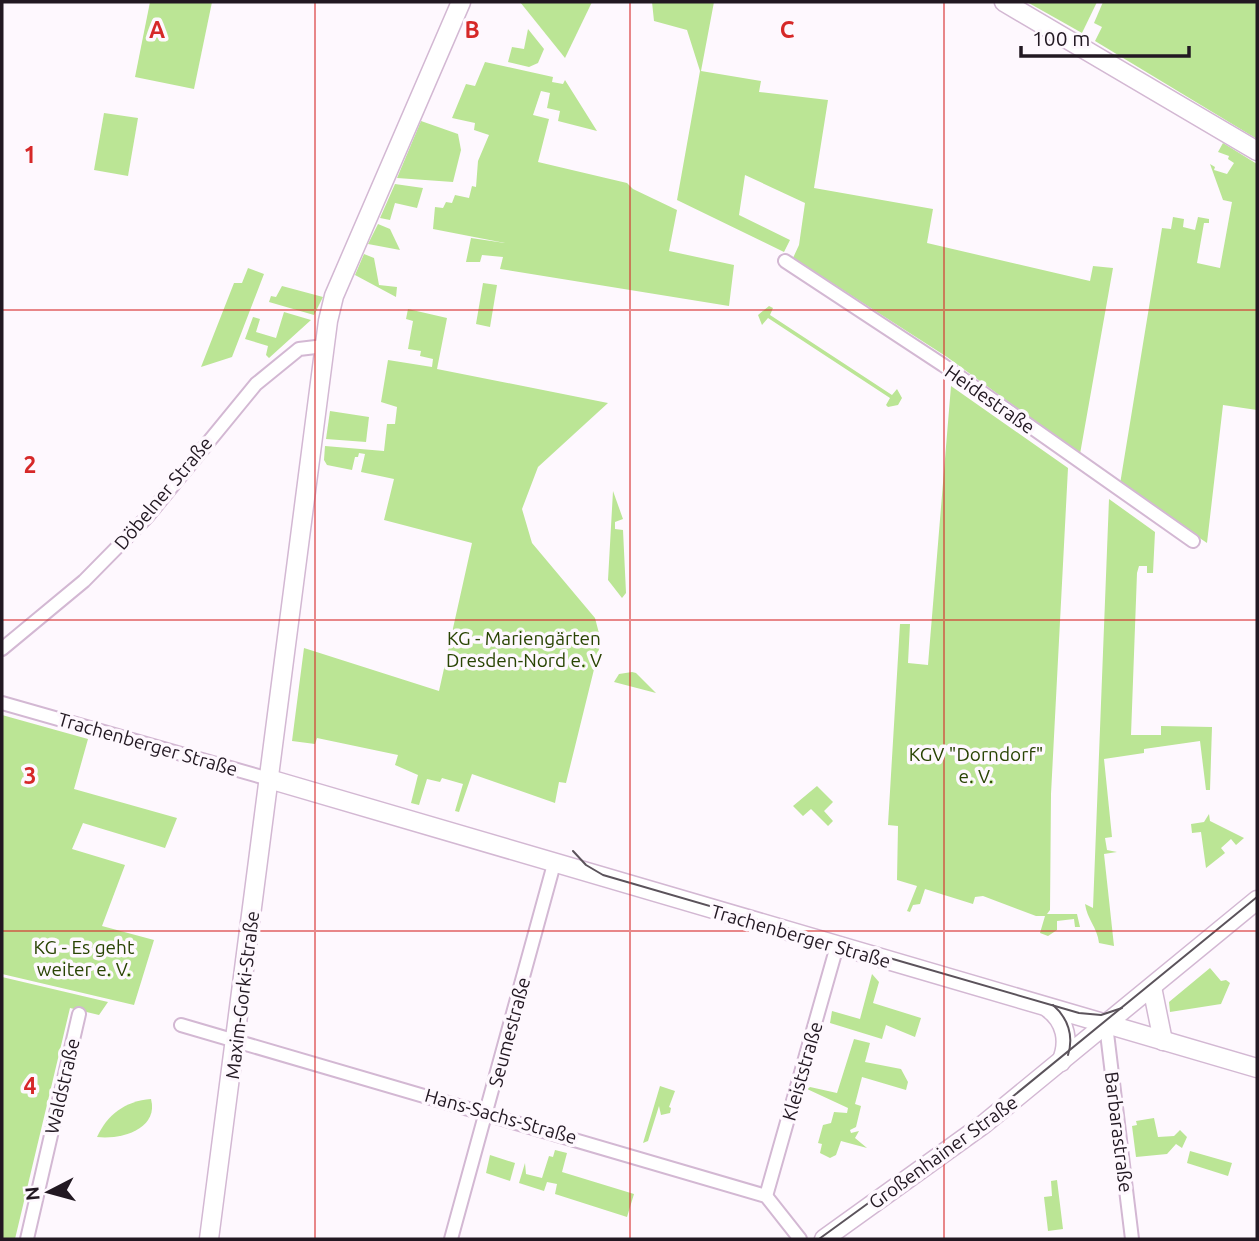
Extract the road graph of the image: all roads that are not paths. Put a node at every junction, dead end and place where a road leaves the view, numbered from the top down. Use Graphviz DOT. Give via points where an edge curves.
graph roads {
  1 [pos="461,2"];
  2 [pos="1004,2"];
  3 [pos="1257,151"];
  4 [pos="785,261"];
  5 [pos="324,346"];
  6 [pos="1193,541"];
  7 [pos="2,649"];
  8 [pos="2,703"];
  9 [pos="269,779"];
  10 [pos="554,864"];
  11 [pos="1257,900"];
  12 [pos="837,946"];
  13 [pos="1152,987"];
  14 [pos="1048,1007"];
  15 [pos="79,1014"];
  16 [pos="181,1025"];
  17 [pos="1106,1025"];
  18 [pos="236,1041"];
  19 [pos="1163,1041"];
  20 [pos="1061,1062"];
  21 [pos="1257,1068"];
  22 [pos="487,1112"];
  23 [pos="766,1196"];
  24 [pos="27,1239"];
  25 [pos="209,1239"];
  26 [pos="451,1239"];
  27 [pos="800,1239"];
  28 [pos="824,1239"];
  29 [pos="1132,1239"];
  1 -- 5 [label="street, Maxim-Gorki-Straße" via="334,296"];
  2 -- 3 [label="street"];
  4 -- 6 [label="street, Heidestraße" via="943,365"];
  5 -- 7 [label="street, Döbelner Straße" via="299,349 256,384 131,534 84,581"];
  5 -- 9 [label="street, Maxim-Gorki-Straße"];
  8 -- 9 [label="street, Trachenberger Straße"];
  9 -- 10 [label="street, Trachenberger Straße"];
  9 -- 18 [label="street, Maxim-Gorki-Straße"];
  10 -- 12 [label="street, Trachenberger Straße"];
  10 -- 22 [label="street, Seumestraße"];
  11 -- 13 [label="street"];
  12 -- 14 [label="street, Trachenberger Straße"];
  12 -- 23 [label="street, Kleiststraße"];
  13 -- 17 [label="street, Großenhainer Straße"];
  13 -- 19 [label="street"];
  14 -- 17 [label="street, Trachenberger Straße"];
  14 -- 20 [label="street" via="1064,1025"];
  15 -- 24 [label="street, Waldstraße"];
  16 -- 18 [label="street, Hans-Sachs-Straße"];
  17 -- 19 [label="street"];
  17 -- 20 [label="street, Großenhainer Straße"];
  17 -- 29 [label="street, Barbarastraße"];
  18 -- 22 [label="street, Hans-Sachs-Straße"];
  18 -- 25 [label="street, Maxim-Gorki-Straße"];
  19 -- 21 [label="street"];
  20 -- 28 [label="street, Großenhainer Straße" via="985,1124"];
  22 -- 23 [label="street, Hans-Sachs-Straße"];
  22 -- 26 [label="street, Seumestraße"];
  23 -- 27 [label="street"];
}
